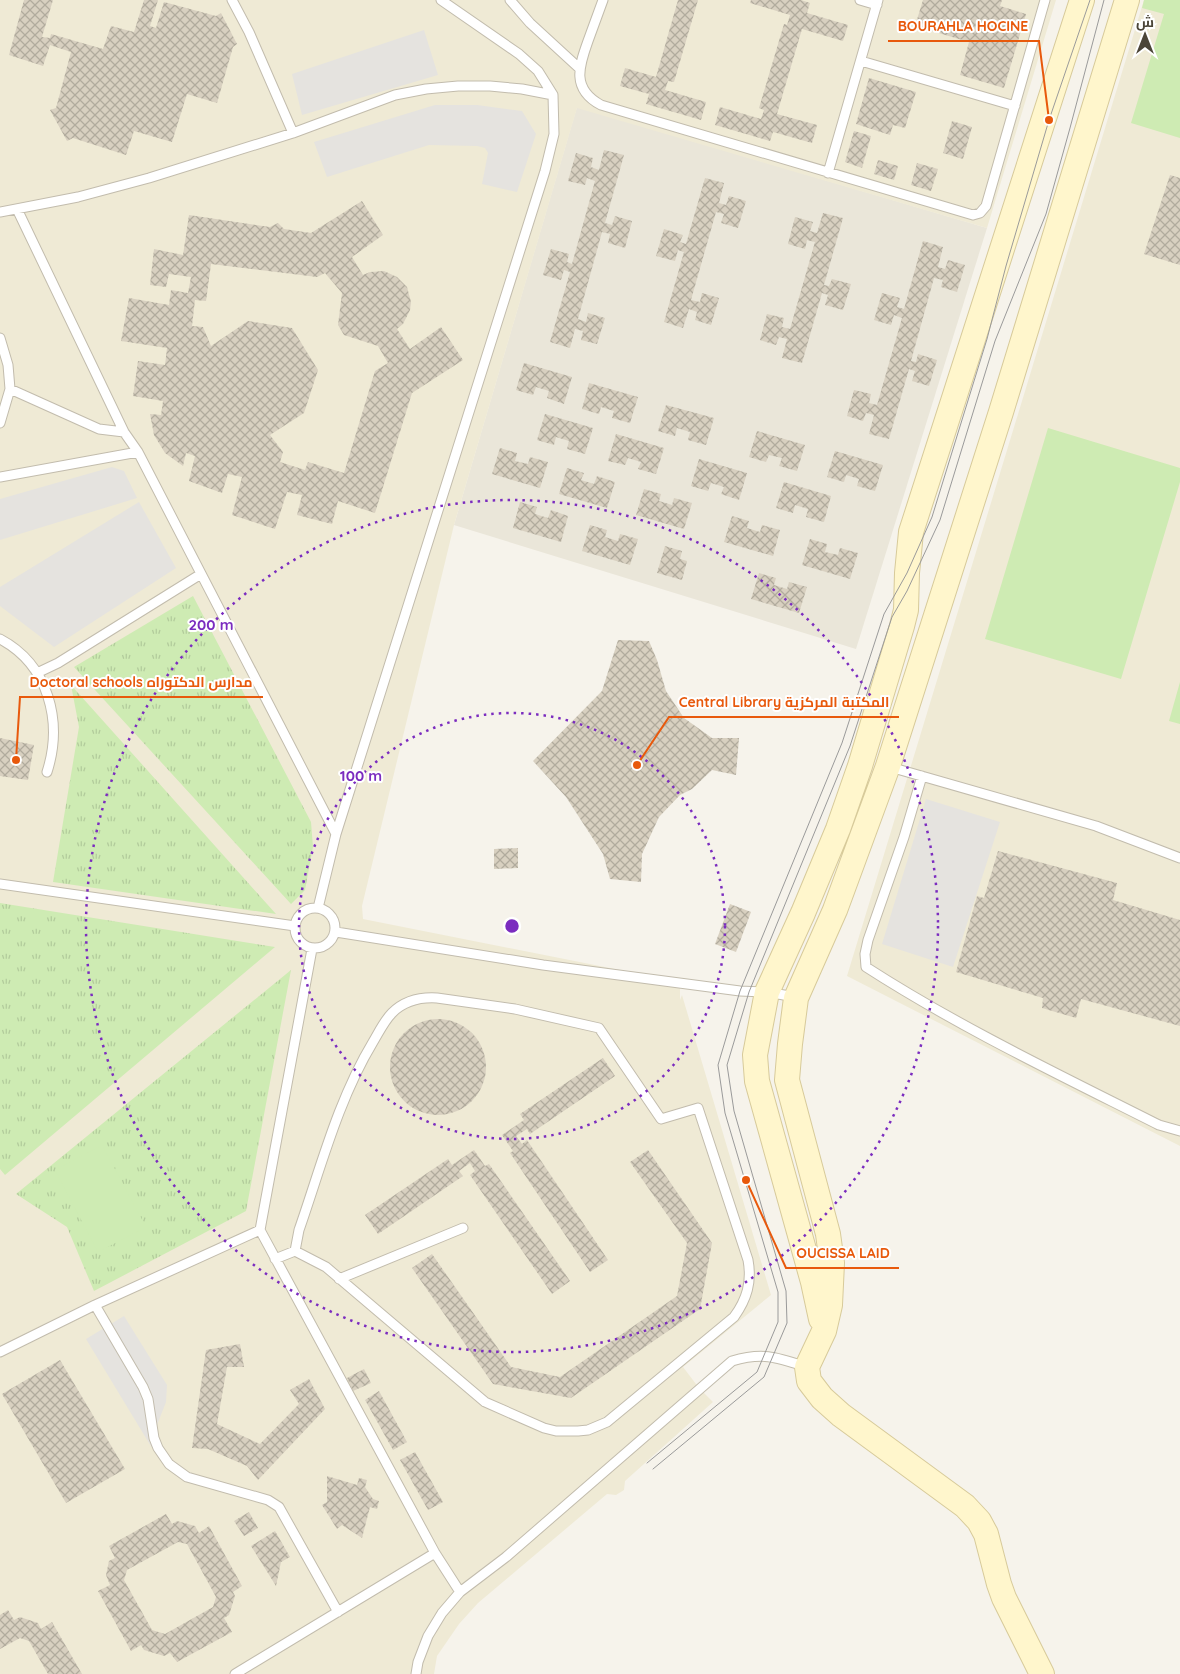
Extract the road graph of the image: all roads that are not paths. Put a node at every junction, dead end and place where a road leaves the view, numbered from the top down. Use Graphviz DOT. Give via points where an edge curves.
graph roads {
  1 [pos="232,0"];
  2 [pos="441,0"];
  3 [pos="510,0"];
  4 [pos="603,0"];
  5 [pos="860,0"];
  6 [pos="1045,0"];
  7 [pos="1082,0"];
  8 [pos="1128,0"];
  9 [pos="878,3"];
  10 [pos="861,61"];
  11 [pos="579,68"];
  12 [pos="553,95"];
  13 [pos="1015,106"];
  14 [pos="293,133"];
  15 [pos="828,173"];
  16 [pos="17,209"];
  17 [pos="0,212"];
  18 [pos="0,338"];
  19 [pos="10,389"];
  20 [pos="0,423"];
  21 [pos="124,432"];
  22 [pos="138,452"];
  23 [pos="0,477"];
  24 [pos="201,574"];
  25 [pos="0,640"];
  26 [pos="37,674"];
  27 [pos="888,766"];
  28 [pos="46,772"];
  29 [pos="922,776"];
  30 [pos="336,834"];
  31 [pos="1180,858"];
  32 [pos="0,884"];
  33 [pos="318,908"];
  34 [pos="295,926"];
  35 [pos="336,932"];
  36 [pos="312,949"];
  37 [pos="765,1001"];
  38 [pos="794,1008"];
  39 [pos="1180,1131"];
  40 [pos="463,1228"];
  41 [pos="260,1230"];
  42 [pos="295,1251"];
  43 [pos="276,1259"];
  44 [pos="339,1279"];
  45 [pos="95,1306"];
  46 [pos="824,1330"];
  47 [pos="0,1352"];
  48 [pos="807,1367"];
  49 [pos="435,1553"];
  50 [pos="460,1592"];
  51 [pos="338,1612"];
  52 [pos="235,1674"];
  53 [pos="416,1674"];
  54 [pos="1042,1674"];
  1 -- 14 [label="lane"];
  2 -- 12 [label="lane" via="519,54 538,72"];
  3 -- 11 [label="lane"];
  4 -- 11 [label="lane"];
  5 -- 9 [label="lane"];
  6 -- 13 [label="lane"];
  7 -- 37 [label="street" via="912,532 906,610 860,766 838,830"];
  8 -- 27 [label="street"];
  9 -- 10 [label="lane"];
  10 -- 13 [label="lane"];
  10 -- 15 [label="lane"];
  11 -- 15 [label="lane" via="584,91 600,105"];
  12 -- 14 [label="lane" via="490,86 426,89 395,95"];
  12 -- 30 [label="lane" via="554,134 545,171"];
  13 -- 15 [label="lane" via="986,206 976,214 969,215"];
  14 -- 16 [label="lane" via="149,178"];
  16 -- 17 [label="lane"];
  16 -- 21 [label="lane"];
  18 -- 19 [label="lane" via="8,364"];
  19 -- 20 [label="lane"];
  19 -- 21 [label="lane" via="99,429"];
  21 -- 22 [label="lane"];
  22 -- 23 [label="lane"];
  22 -- 24 [label="lane"];
  24 -- 26 [label="lane"];
  24 -- 30 [label="lane"];
  25 -- 26 [label="lane" via="20,652"];
  26 -- 28 [label="lane" via="50,700 54,729"];
  27 -- 29 [label="lane"];
  27 -- 38 [label="street" via="835,910"];
  29 -- 31 [label="lane" via="1096,826"];
  29 -- 39 [label="lane" via="868,940 866,966 900,989 1011,1050 1159,1125"];
  30 -- 33 [label="lane"];
  32 -- 34 [label="lane"];
  33 -- 34 [label="lane" via="300,914"];
  33 -- 35 [label="lane" via="334,919"];
  34 -- 36 [label="lane" via="297,938"];
  35 -- 36 [label="lane" via="325,947"];
  35 -- 37 [label="lane" via="544,965 740,991"];
  36 -- 41 [label="lane"];
  37 -- 38 [label="street"];
  37 -- 46 [label="street" via="755,1055 759,1093"];
  38 -- 46 [label="street" via="787,1080 828,1234 832,1263 830,1304"];
  40 -- 44 [label="lane"];
  41 -- 43 [label="lane"];
  41 -- 45 [label="lane"];
  42 -- 43 [label="lane"];
  42 -- 44 [label="lane" via="326,1267"];
  42 -- 44 [label="lane" via="299,1230 340,1112 362,1061 385,1021 396,1010 418,998 437,998 514,1009 599,1028 661,1119 698,1108 748,1260 750,1279 746,1299 726,1323 607,1422 588,1430 567,1432 544,1428 485,1402"];
  43 -- 49 [label="lane"];
  45 -- 47 [label="lane"];
  45 -- 51 [label="lane" via="143,1387 154,1438 169,1464 187,1477 268,1500 279,1507"];
  46 -- 48 [label="street"];
  48 -- 50 [label="lane" via="765,1355 732,1361 506,1557"];
  48 -- 54 [label="street" via="809,1381 822,1398 965,1506 979,1521 986,1534 1004,1598"];
  49 -- 50 [label="lane"];
  49 -- 51 [label="lane"];
  50 -- 53 [label="lane" via="428,1636"];
  51 -- 52 [label="lane"];
}
